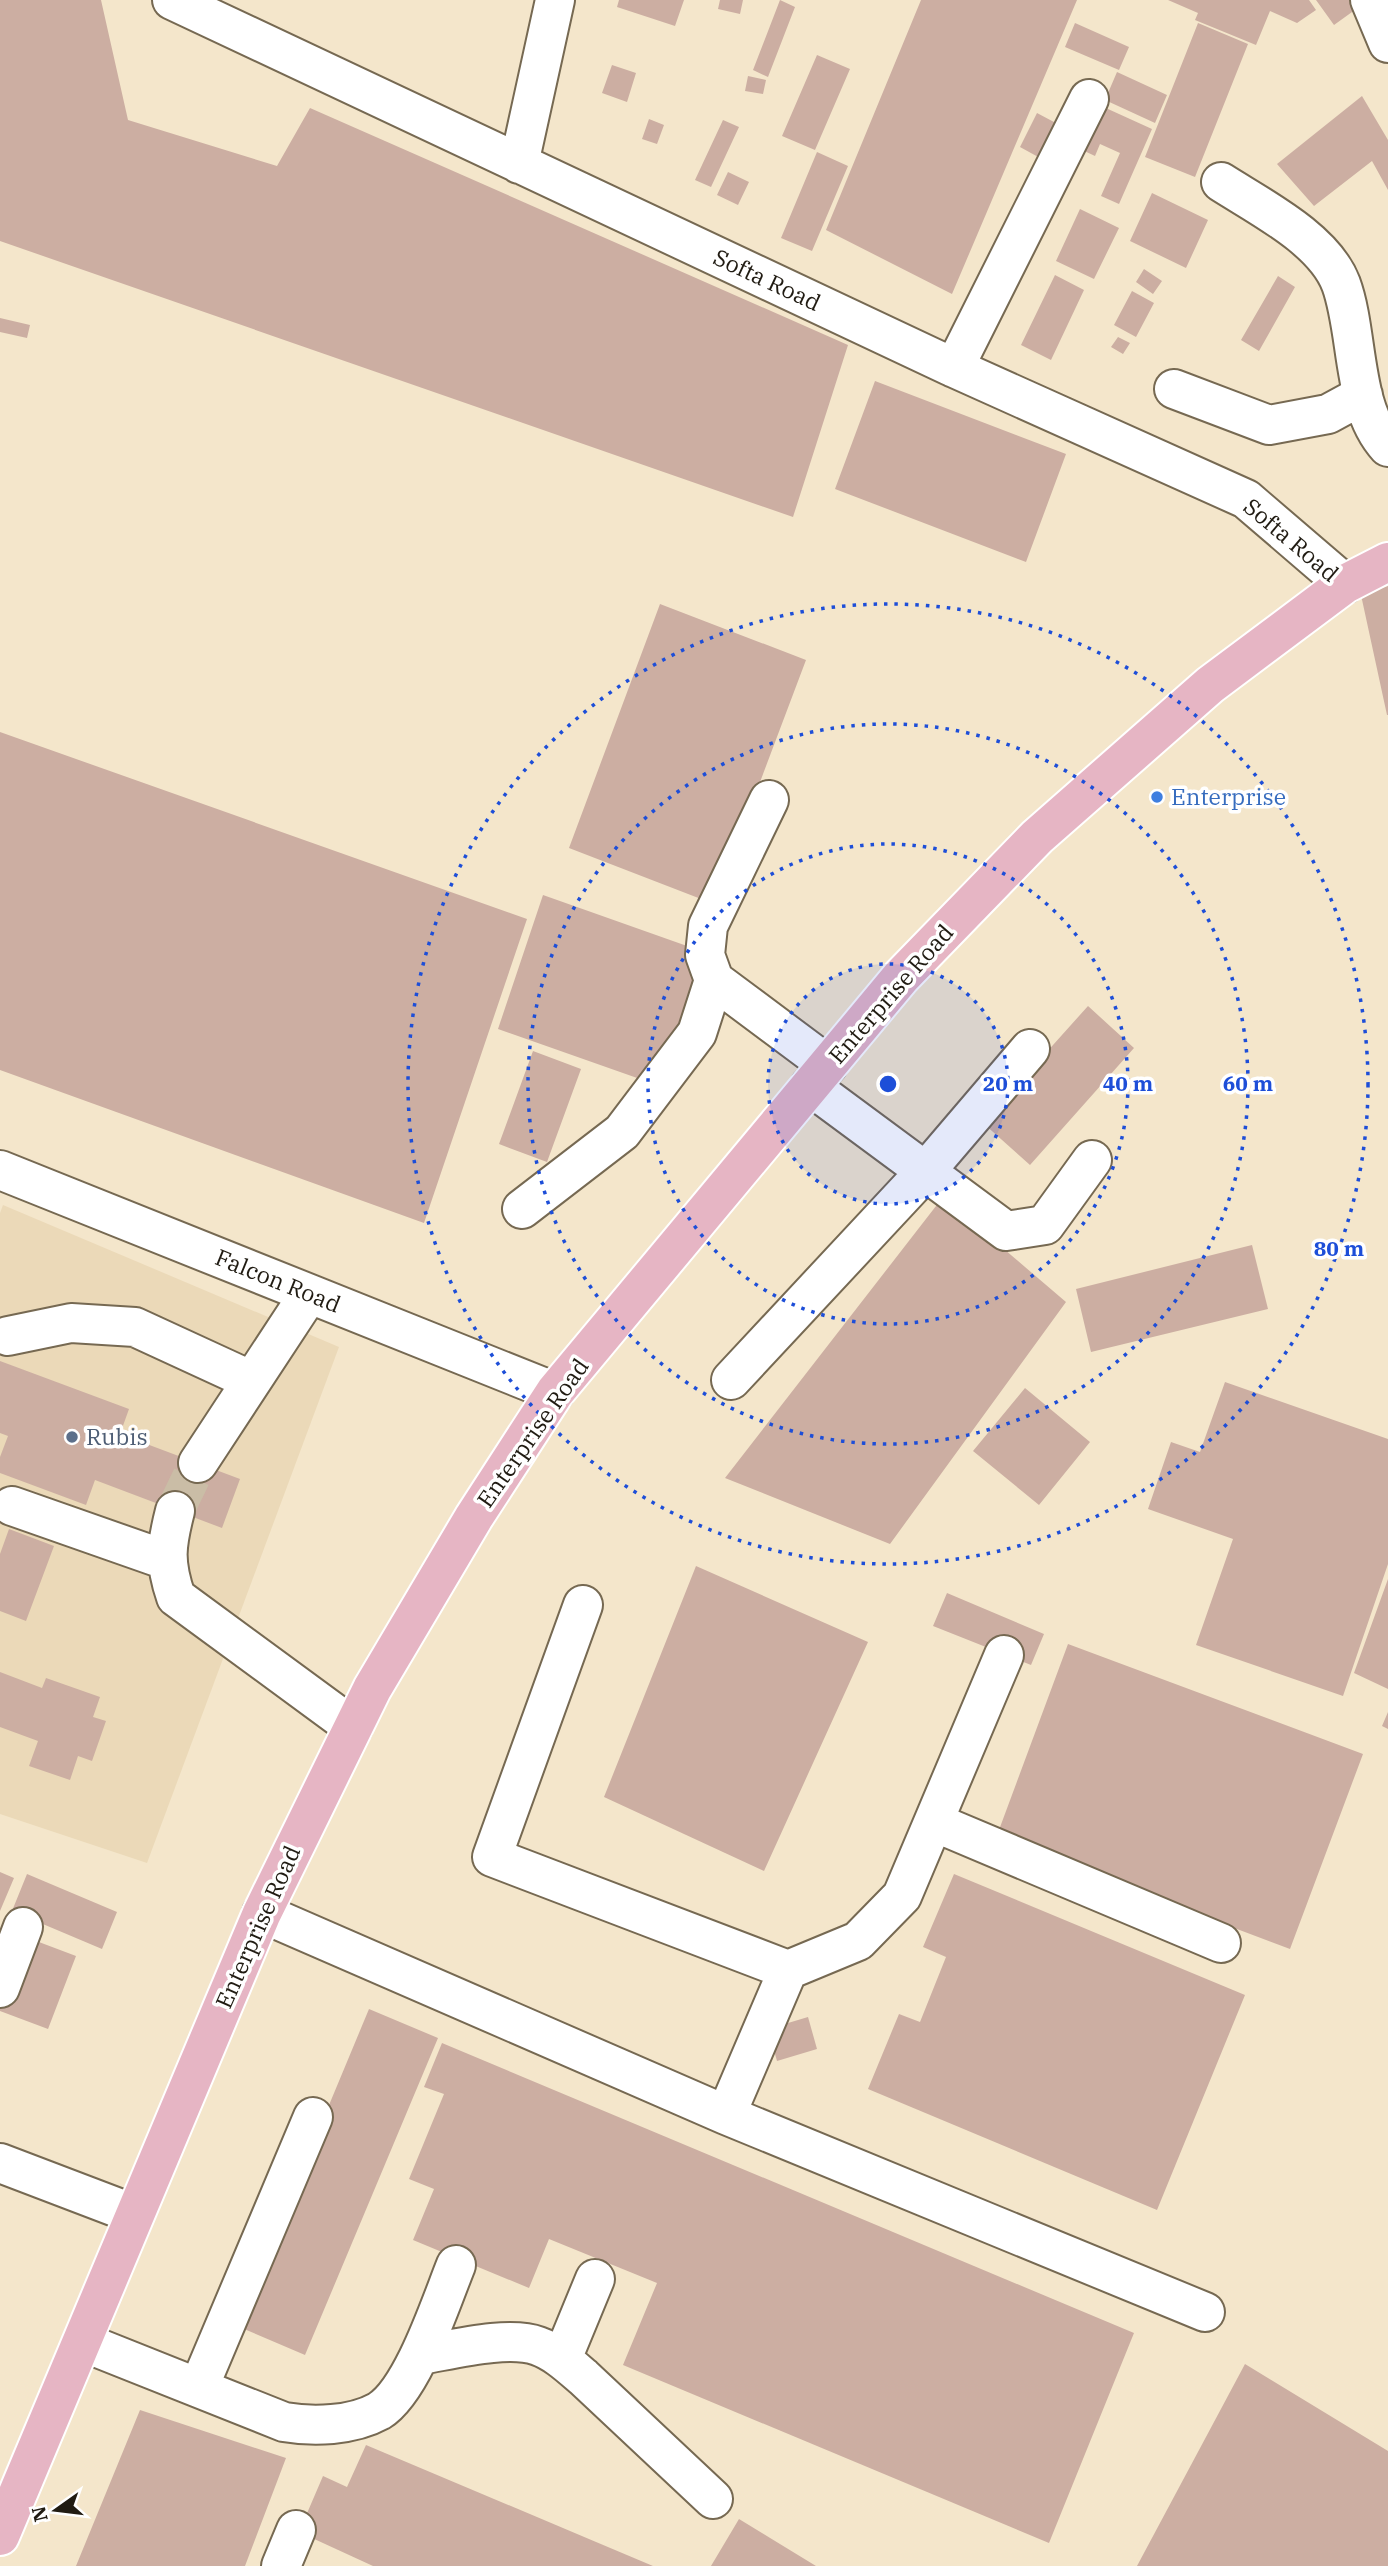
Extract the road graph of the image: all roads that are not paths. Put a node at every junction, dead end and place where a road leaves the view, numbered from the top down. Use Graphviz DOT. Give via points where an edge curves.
graph roads {
  1 [pos="172,0"];
  2 [pos="555,0"];
  3 [pos="1370,0"];
  4 [pos="239,16"];
  5 [pos="1388,43"];
  6 [pos="1089,99"];
  7 [pos="519,163"];
  8 [pos="1221,182"];
  9 [pos="954,368"];
  10 [pos="1174,389"];
  11 [pos="1363,395"];
  12 [pos="1388,447"];
  13 [pos="1388,562"];
  14 [pos="1345,584"];
  15 [pos="769,800"];
  16 [pos="713,979"];
  17 [pos="1030,1048"];
  18 [pos="819,1076"];
  19 [pos="1092,1160"];
  20 [pos="0,1170"];
  21 [pos="925,1172"];
  22 [pos="522,1209"];
  23 [pos="309,1294"];
  24 [pos="8,1336"];
  25 [pos="250,1380"];
  26 [pos="732,1380"];
  27 [pos="555,1392"];
  28 [pos="198,1463"];
  29 [pos="12,1506"];
  30 [pos="175,1511"];
  31 [pos="166,1560"];
  32 [pos="583,1605"];
  33 [pos="1004,1655"];
  34 [pos="353,1727"];
  35 [pos="934,1822"];
  36 [pos="262,1913"];
  37 [pos="23,1927"];
  38 [pos="1221,1942"];
  39 [pos="788,1970"];
  40 [pos="0,1988"];
  41 [pos="726,2115"];
  42 [pos="313,2117"];
  43 [pos="0,2163"];
  44 [pos="134,2214"];
  45 [pos="456,2265"];
  46 [pos="595,2280"];
  47 [pos="1205,2312"];
  48 [pos="83,2342"];
  49 [pos="420,2356"];
  50 [pos="562,2359"];
  51 [pos="199,2387"];
  52 [pos="713,2499"];
  53 [pos="296,2530"];
  54 [pos="0,2536"];
  55 [pos="281,2566"];
  1 -- 4 [label="street, Softa Road"];
  2 -- 7 [label="street"];
  3 -- 5 [label="street"];
  4 -- 7 [label="street, Softa Road"];
  6 -- 9 [label="street"];
  7 -- 9 [label="street, Softa Road"];
  8 -- 11 [label="street" via="1308,238 1341,283"];
  9 -- 14 [label="street, Softa Road" via="1246,499"];
  10 -- 11 [label="street" via="1269,425 1328,414"];
  11 -- 12 [label="street"];
  13 -- 14 [label="main road, Enterprise Road"];
  14 -- 18 [label="main road, Enterprise Road" via="1210,685 1037,837 901,977"];
  15 -- 16 [label="street" via="708,926 705,955"];
  16 -- 18 [label="street"];
  16 -- 22 [label="street" via="697,1032 622,1132"];
  17 -- 21 [label="street"];
  18 -- 21 [label="street"];
  18 -- 27 [label="main road, Enterprise Road"];
  19 -- 21 [label="street" via="1045,1225 1006,1231"];
  20 -- 23 [label="street, Falcon Road"];
  21 -- 26 [label="street"];
  23 -- 25 [label="street"];
  23 -- 27 [label="street, Falcon Road"];
  24 -- 25 [label="street" via="71,1323 135,1327"];
  25 -- 28 [label="street"];
  27 -- 34 [label="main road, Enterprise Road" via="474,1517"];
  29 -- 31 [label="street"];
  30 -- 31 [label="street"];
  31 -- 34 [label="street" via="176,1597"];
  32 -- 39 [label="street" via="492,1857"];
  33 -- 35 [label="street"];
  34 -- 36 [label="main road, Enterprise Road"];
  35 -- 38 [label="street"];
  35 -- 39 [label="street" via="902,1896 858,1941"];
  36 -- 41 [label="street"];
  36 -- 44 [label="main road, Enterprise Road"];
  37 -- 40 [label="street"];
  39 -- 41 [label="street"];
  41 -- 47 [label="street"];
  42 -- 51 [label="street"];
  43 -- 44 [label="street"];
  44 -- 48 [label="main road, Enterprise Road"];
  45 -- 49 [label="street"];
  46 -- 50 [label="street"];
  48 -- 51 [label="street"];
  48 -- 54 [label="main road, Enterprise Road"];
  49 -- 50 [label="street" via="518,2342"];
  49 -- 51 [label="street" via="379,2410 323,2424 284,2422"];
  50 -- 52 [label="street"];
  53 -- 55 [label="street"];
}
